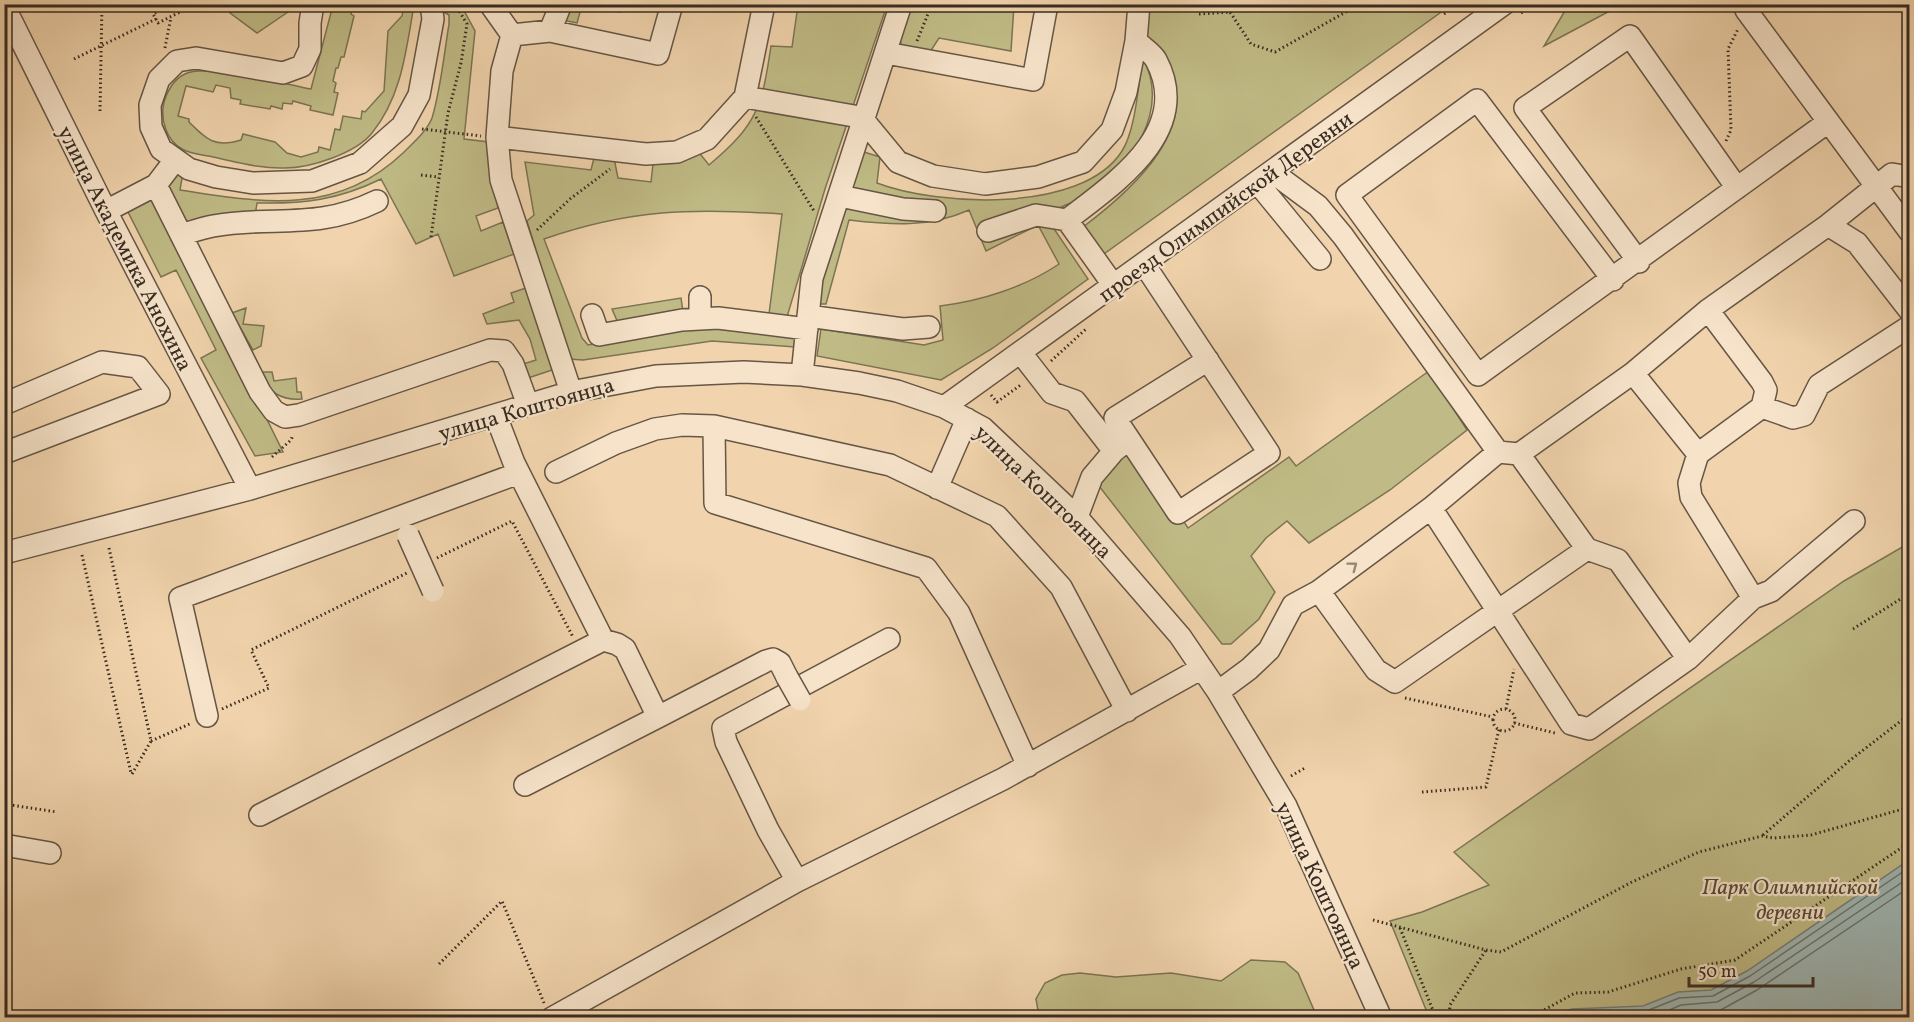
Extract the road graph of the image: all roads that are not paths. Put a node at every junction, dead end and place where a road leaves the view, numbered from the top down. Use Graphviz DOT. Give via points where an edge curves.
graph roads {
  1 [pos="313,4"];
  2 [pos="431,4"];
  3 [pos="490,4"];
  4 [pos="561,4"];
  5 [pos="672,4"];
  6 [pos="764,4"];
  7 [pos="901,4"];
  8 [pos="1047,4"];
  9 [pos="1139,4"];
  10 [pos="1504,4"];
  11 [pos="4,6"];
  12 [pos="1748,6"];
  13 [pos="550,31"];
  14 [pos="512,35"];
  15 [pos="1136,41"];
  16 [pos="896,55"];
  17 [pos="745,98"];
  18 [pos="865,122"];
  19 [pos="1828,122"];
  20 [pos="497,137"];
  21 [pos="175,160"];
  22 [pos="1265,177"];
  23 [pos="1910,177"];
  24 [pos="156,185"];
  25 [pos="1875,185"];
  26 [pos="1737,188"];
  27 [pos="840,196"];
  28 [pos="377,201"];
  29 [pos="106,211"];
  30 [pos="935,211"];
  31 [pos="1067,220"];
  32 [pos="1828,225"];
  33 [pos="988,231"];
  34 [pos="1910,232"];
  35 [pos="181,235"];
  36 [pos="1320,259"];
  37 [pos="1639,262"];
  38 [pos="1144,264"];
  39 [pos="1613,280"];
  40 [pos="1114,286"];
  41 [pos="700,297"];
  42 [pos="1708,310"];
  43 [pos="1910,311"];
  44 [pos="592,315"];
  45 [pos="700,319"];
  46 [pos="808,322"];
  47 [pos="1910,326"];
  48 [pos="929,327"];
  49 [pos="1021,353"];
  50 [pos="1208,360"];
  51 [pos="1633,373"];
  52 [pos="802,375"];
  53 [pos="571,392"];
  54 [pos="4,404"];
  55 [pos="528,405"];
  56 [pos="944,407"];
  57 [pos="1762,407"];
  58 [pos="496,416"];
  59 [pos="966,419"];
  60 [pos="714,426"];
  61 [pos="1121,445"];
  62 [pos="1498,452"];
  63 [pos="4,453"];
  64 [pos="1519,454"];
  65 [pos="1698,454"];
  66 [pos="556,472"];
  67 [pos="519,473"];
  68 [pos="938,488"];
  69 [pos="250,489"];
  70 [pos="1431,508"];
  71 [pos="1077,516"];
  72 [pos="1854,521"];
  73 [pos="404,526"];
  74 [pos="1587,549"];
  75 [pos="4,553"];
  76 [pos="433,591"];
  77 [pos="1319,591"];
  78 [pos="1753,598"];
  79 [pos="1498,610"];
  80 [pos="889,639"];
  81 [pos="603,640"];
  82 [pos="1688,659"];
  83 [pos="1202,668"];
  84 [pos="1218,692"];
  85 [pos="800,700"];
  86 [pos="1126,711"];
  87 [pos="207,716"];
  88 [pos="658,717"];
  89 [pos="1028,766"];
  90 [pos="525,785"];
  91 [pos="260,815"];
  92 [pos="4,845"];
  93 [pos="50,853"];
  94 [pos="797,881"];
  95 [pos="549,1012"];
  96 [pos="1381,1017"];
  1 -- 21 [label="street" via="310,49 302,66 283,74 196,58 177,61 159,79 150,105 151,127 161,149"];
  2 -- 21 [label="street" via="433,19 419,95 402,126 360,163 312,181 244,182 207,174"];
  3 -- 14 [label="street"];
  4 -- 13 [label="street"];
  5 -- 13 [label="street" via="658,54"];
  6 -- 17 [label="street"];
  7 -- 16 [label="street"];
  8 -- 16 [label="street" via="1033,80"];
  9 -- 15 [label="street"];
  10 -- 22 [label="street, проезд Олимпийской Деревни"];
  11 -- 29 [label="street, улица Академика Анохина"];
  12 -- 19 [label="street"];
  13 -- 14 [label="street"];
  14 -- 20 [label="street" via="502,71"];
  15 -- 18 [label="street" via="1126,92 1112,130 1083,162 1038,177 985,184 933,176 898,162"];
  15 -- 31 [label="street" via="1155,59 1168,98 1158,132 1137,163"];
  16 -- 18 [label="street"];
  17 -- 18 [label="street"];
  17 -- 20 [label="street" via="707,139 677,152 628,152"];
  18 -- 27 [label="street"];
  19 -- 25 [label="street"];
  19 -- 26 [label="street"];
  20 -- 53 [label="street" via="501,180"];
  21 -- 24 [label="street"];
  22 -- 36 [label="street"];
  22 -- 38 [label="street, проезд Олимпийской Деревни"];
  22 -- 62 [label="street" via="1318,207 1343,236"];
  23 -- 25 [label="street" via="1892,174"];
  24 -- 29 [label="street"];
  24 -- 35 [label="street"];
  25 -- 32 [label="street"];
  25 -- 34 [label="street"];
  26 -- 37 [label="street"];
  26 -- 37 [label="street" via="1630,36 1525,108"];
  27 -- 30 [label="street" via="903,209"];
  27 -- 46 [label="street" via="812,278"];
  28 -- 35 [label="street" via="327,219 212,226"];
  29 -- 69 [label="street, улица Академика Анохина"];
  31 -- 33 [label="street" via="1036,215"];
  31 -- 40 [label="street"];
  32 -- 42 [label="street"];
  32 -- 43 [label="street" via="1857,243"];
  35 -- 55 [label="street" via="263,399 285,417 490,350 504,351 513,364"];
  37 -- 39 [label="street"];
  38 -- 40 [label="street, проезд Олимпийской Деревни"];
  38 -- 50 [label="street"];
  39 -- 39 [label="street" via="1478,375 1347,195 1477,100"];
  40 -- 49 [label="street, проезд Олимпийской Деревни"];
  41 -- 45 [label="street"];
  42 -- 51 [label="street"];
  42 -- 57 [label="street" via="1762,382 1766,390"];
  44 -- 45 [label="street" via="599,334"];
  45 -- 46 [label="street"];
  46 -- 48 [label="street" via="903,329"];
  46 -- 52 [label="street"];
  47 -- 57 [label="street" via="1819,385 1804,415 1793,418"];
  49 -- 56 [label="street, проезд Олимпийской Деревни"];
  49 -- 61 [label="street" via="1052,393 1075,401"];
  50 -- 61 [label="street" via="1115,418"];
  50 -- 61 [label="street" via="1269,453 1178,513"];
  51 -- 64 [label="street"];
  51 -- 65 [label="street"];
  52 -- 53 [label="street, улица Коштоянца" via="705,372 656,376"];
  52 -- 56 [label="street, улица Коштоянца" via="897,391"];
  53 -- 55 [label="street, улица Коштоянца"];
  54 -- 63 [label="street" via="102,362 138,367 159,394"];
  55 -- 58 [label="street, улица Коштоянца"];
  56 -- 59 [label="street, улица Коштоянца"];
  57 -- 65 [label="street"];
  58 -- 67 [label="street"];
  58 -- 69 [label="street, улица Коштоянца"];
  59 -- 68 [label="street"];
  59 -- 71 [label="street, улица Коштоянца" via="983,428"];
  60 -- 66 [label="street" via="655,429"];
  60 -- 68 [label="street" via="890,465"];
  60 -- 89 [label="street" via="715,503 926,568 958,613"];
  61 -- 71 [label="street" via="1092,477"];
  62 -- 64 [label="street"];
  62 -- 70 [label="street"];
  64 -- 74 [label="street"];
  65 -- 78 [label="street" via="1689,483 1691,497"];
  67 -- 73 [label="street"];
  67 -- 81 [label="street"];
  68 -- 86 [label="street" via="997,516 1061,588"];
  69 -- 75 [label="street, улица Коштоянца"];
  77 -- 70 [label="street, one-way"];
  70 -- 79 [label="street"];
  71 -- 83 [label="street, улица Коштоянца" via="1180,636"];
  72 -- 78 [label="street" via="1771,591"];
  73 -- 76 [label="street, bridge"];
  73 -- 87 [label="street" via="180,598"];
  74 -- 79 [label="street"];
  74 -- 82 [label="street" via="1618,560"];
  77 -- 79 [label="street" via="1376,670 1395,682"];
  77 -- 84 [label="street" via="1293,605 1269,650"];
  78 -- 82 [label="street"];
  79 -- 82 [label="street" via="1571,724 1589,729"];
  80 -- 94 [label="street" via="723,728 754,801"];
  81 -- 88 [label="street" via="625,650"];
  81 -- 91 [label="street"];
  83 -- 84 [label="street, улица Коштоянца"];
  83 -- 86 [label="street"];
  84 -- 96 [label="street, улица Коштоянца" via="1298,830"];
  85 -- 88 [label="street, bridge" via="780,663 773,660"];
  86 -- 89 [label="street"];
  88 -- 90 [label="street"];
  89 -- 94 [label="street"];
  92 -- 93 [label="street"];
  94 -- 95 [label="street"];
}
